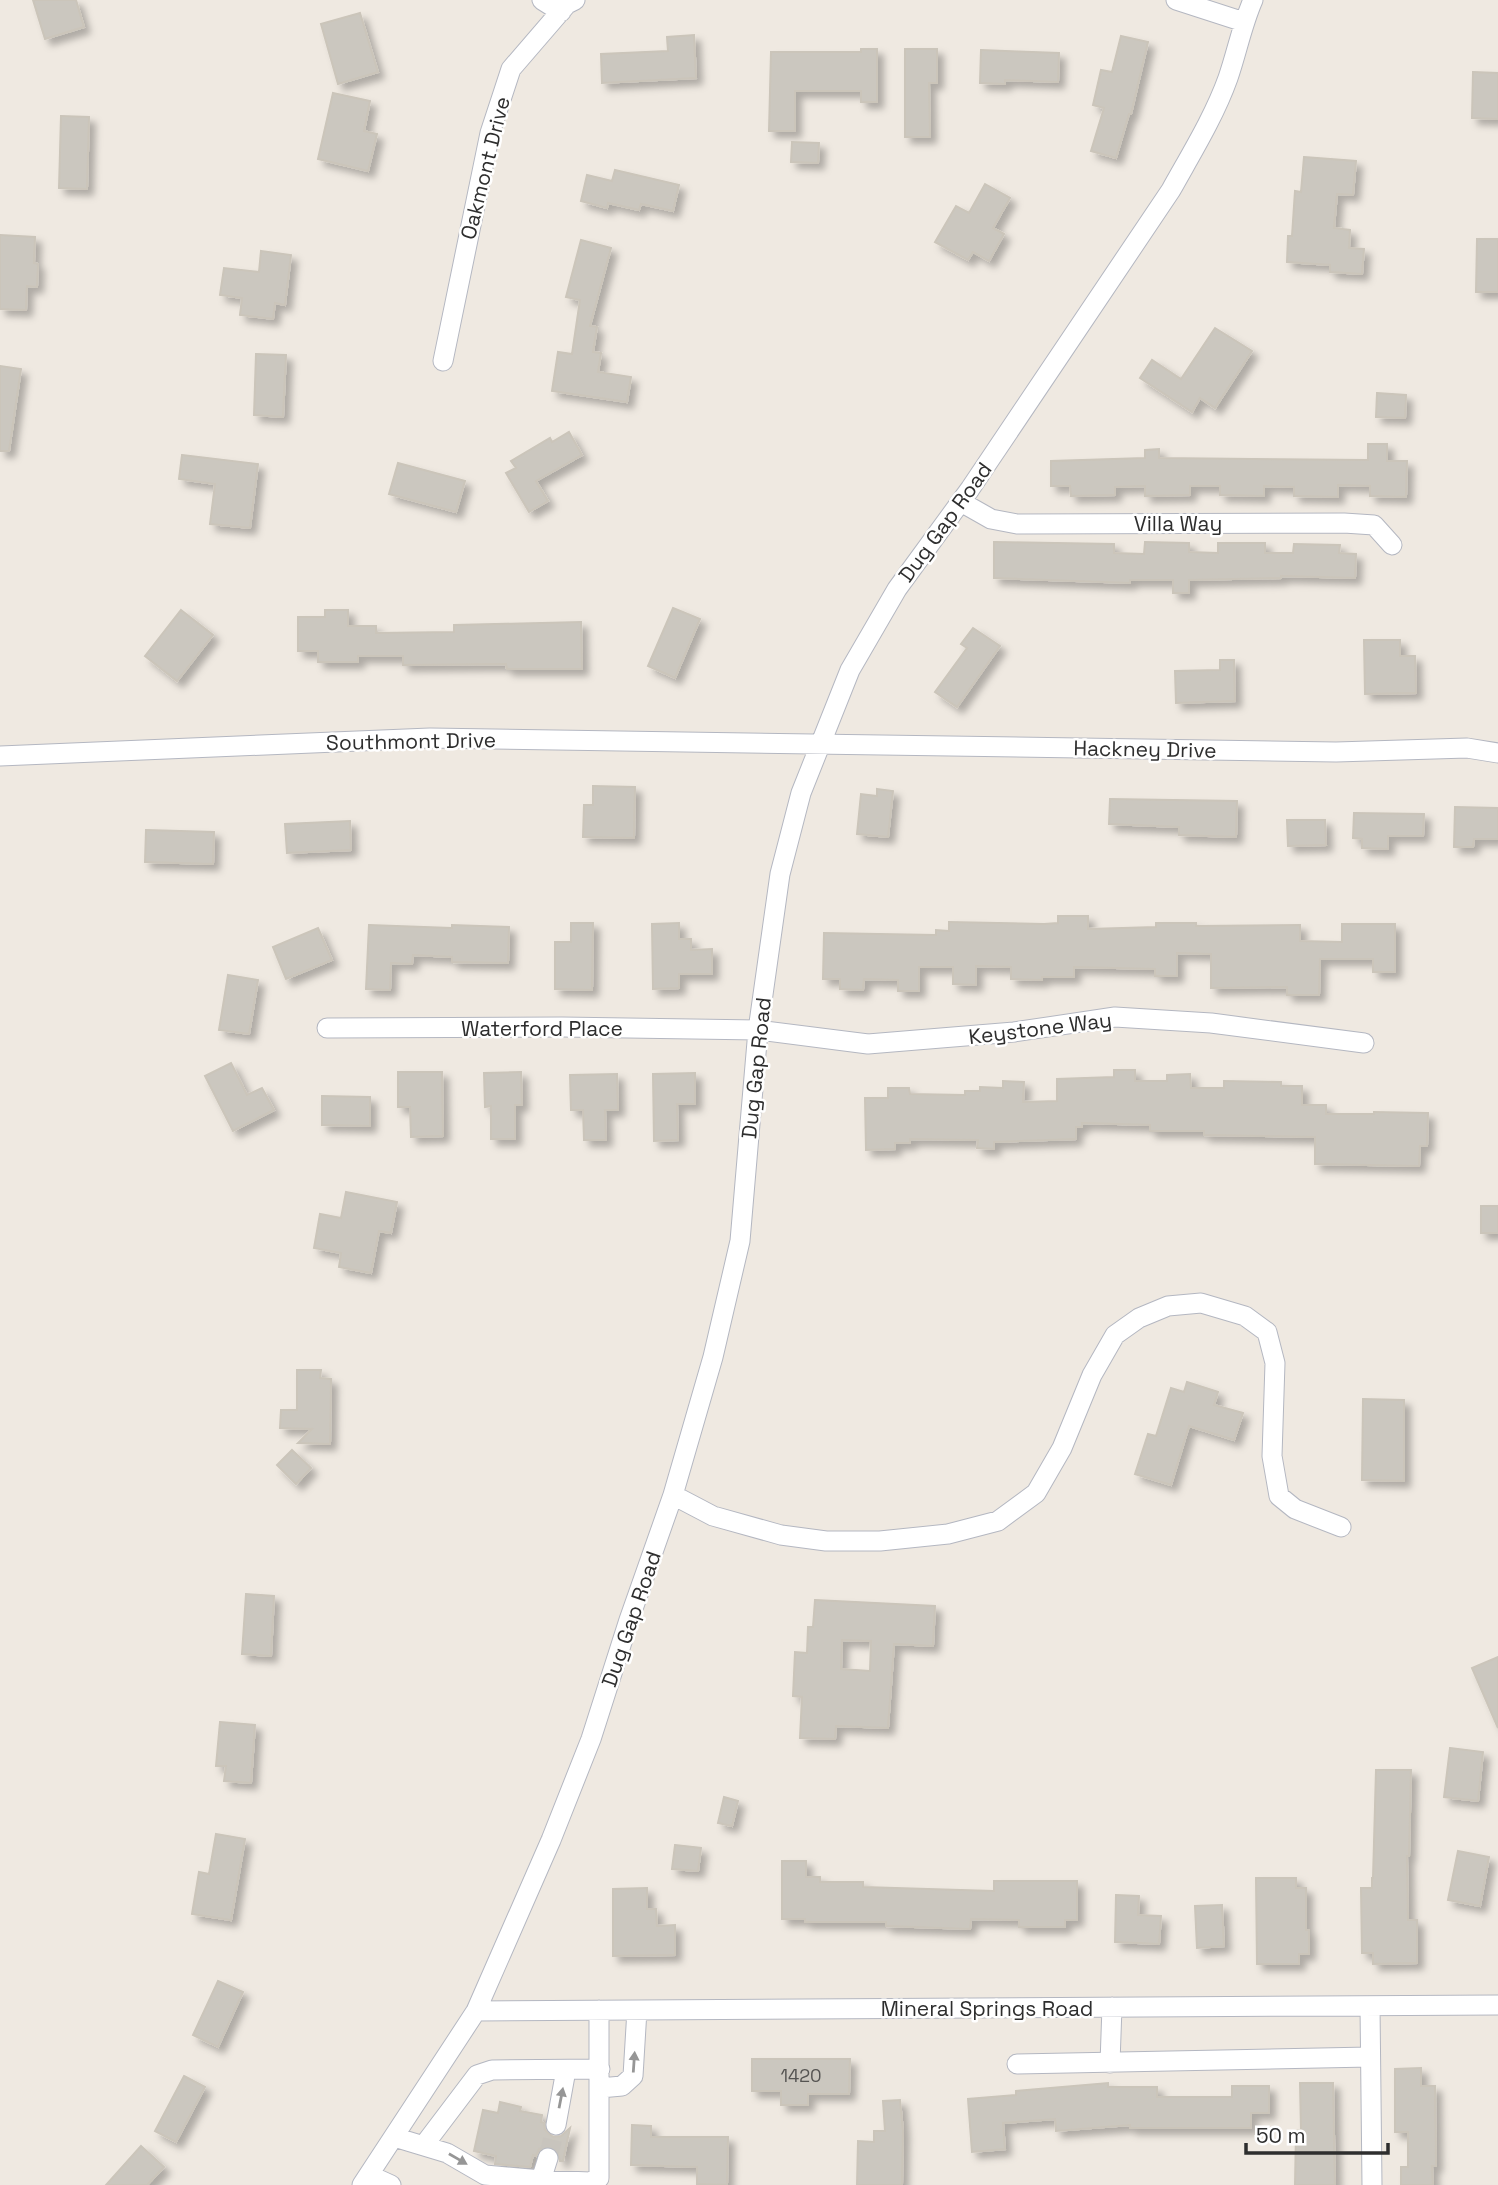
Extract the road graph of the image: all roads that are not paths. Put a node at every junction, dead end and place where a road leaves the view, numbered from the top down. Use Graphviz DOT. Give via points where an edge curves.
graph roads {
  1 [pos="542,0"];
  2 [pos="1176,0"];
  3 [pos="1253,0"];
  4 [pos="568,6"];
  5 [pos="1244,22"];
  6 [pos="443,361"];
  7 [pos="961,502"];
  8 [pos="1392,545"];
  9 [pos="822,744"];
  10 [pos="1498,753"];
  11 [pos="0,755"];
  12 [pos="327,1028"];
  13 [pos="758,1030"];
  14 [pos="1364,1043"];
  15 [pos="673,1495"];
  16 [pos="1341,1527"];
  17 [pos="1498,2005"];
  18 [pos="1370,2006"];
  19 [pos="1112,2007"];
  20 [pos="599,2010"];
  21 [pos="637,2010"];
  22 [pos="475,2011"];
  23 [pos="1370,2057"];
  24 [pos="1110,2063"];
  25 [pos="1017,2064"];
  26 [pos="566,2070"];
  27 [pos="600,2078"];
  28 [pos="555,2125"];
  29 [pos="394,2137"];
  30 [pos="424,2145"];
  31 [pos="548,2158"];
  32 [pos="365,2180"];
  33 [pos="541,2180"];
  34 [pos="391,2185"];
  35 [pos="1371,2185"];
  1 -- 4 [label="street"];
  2 -- 5 [label="street"];
  3 -- 5 [label="street, Dug Gap Road"];
  4 -- 6 [label="street, Oakmont Drive" via="511,69 490,133"];
  5 -- 7 [label="street, Dug Gap Road" via="1227,80 1171,190"];
  7 -- 8 [label="street, Villa Way" via="991,519 1017,524 1374,525"];
  7 -- 9 [label="street, Dug Gap Road" via="897,589 850,670"];
  9 -- 10 [label="street, Hackney Drive" via="1336,751 1466,748"];
  9 -- 11 [label="street, Southmont Drive" via="430,738"];
  9 -- 13 [label="street, Dug Gap Road" via="801,793 780,874"];
  12 -- 13 [label="street, Waterford Place"];
  13 -- 14 [label="street, Keystone Way" via="868,1044 1014,1032 1115,1017 1211,1023"];
  13 -- 15 [label="street, Dug Gap Road" via="740,1241"];
  15 -- 16 [label="street" via="713,1516 781,1535 826,1541 948,1534 998,1521 1036,1493 1115,1335 1168,1306 1201,1303 1245,1316 1267,1332 1275,1363 1272,1457 1279,1496 1295,1509"];
  15 -- 22 [label="street, Dug Gap Road" via="592,1739"];
  17 -- 18 [label="street, Mineral Springs Road"];
  18 -- 19 [label="street, Mineral Springs Road"];
  18 -- 23 [label="street"];
  19 -- 21 [label="street, Mineral Springs Road"];
  19 -- 24 [label="street"];
  20 -- 21 [label="street, Mineral Springs Road"];
  20 -- 22 [label="street, Mineral Springs Road"];
  20 -- 27 [label="street"];
  27 -- 21 [label="street, one-way" via="622,2086 633,2076"];
  22 -- 29 [label="street, Dug Gap Road"];
  23 -- 24 [label="street"];
  23 -- 35 [label="street"];
  24 -- 25 [label="street"];
  26 -- 27 [label="street"];
  28 -- 26 [label="street, one-way"];
  26 -- 30 [label="street" via="492,2070 477,2075"];
  27 -- 33 [label="street" via="599,2178 590,2182"];
  29 -- 30 [label="street"];
  29 -- 32 [label="street, Dug Gap Road"];
  30 -- 33 [label="street, one-way" via="485,2175"];
  31 -- 33 [label="street"];
  32 -- 34 [label="street"];
}
